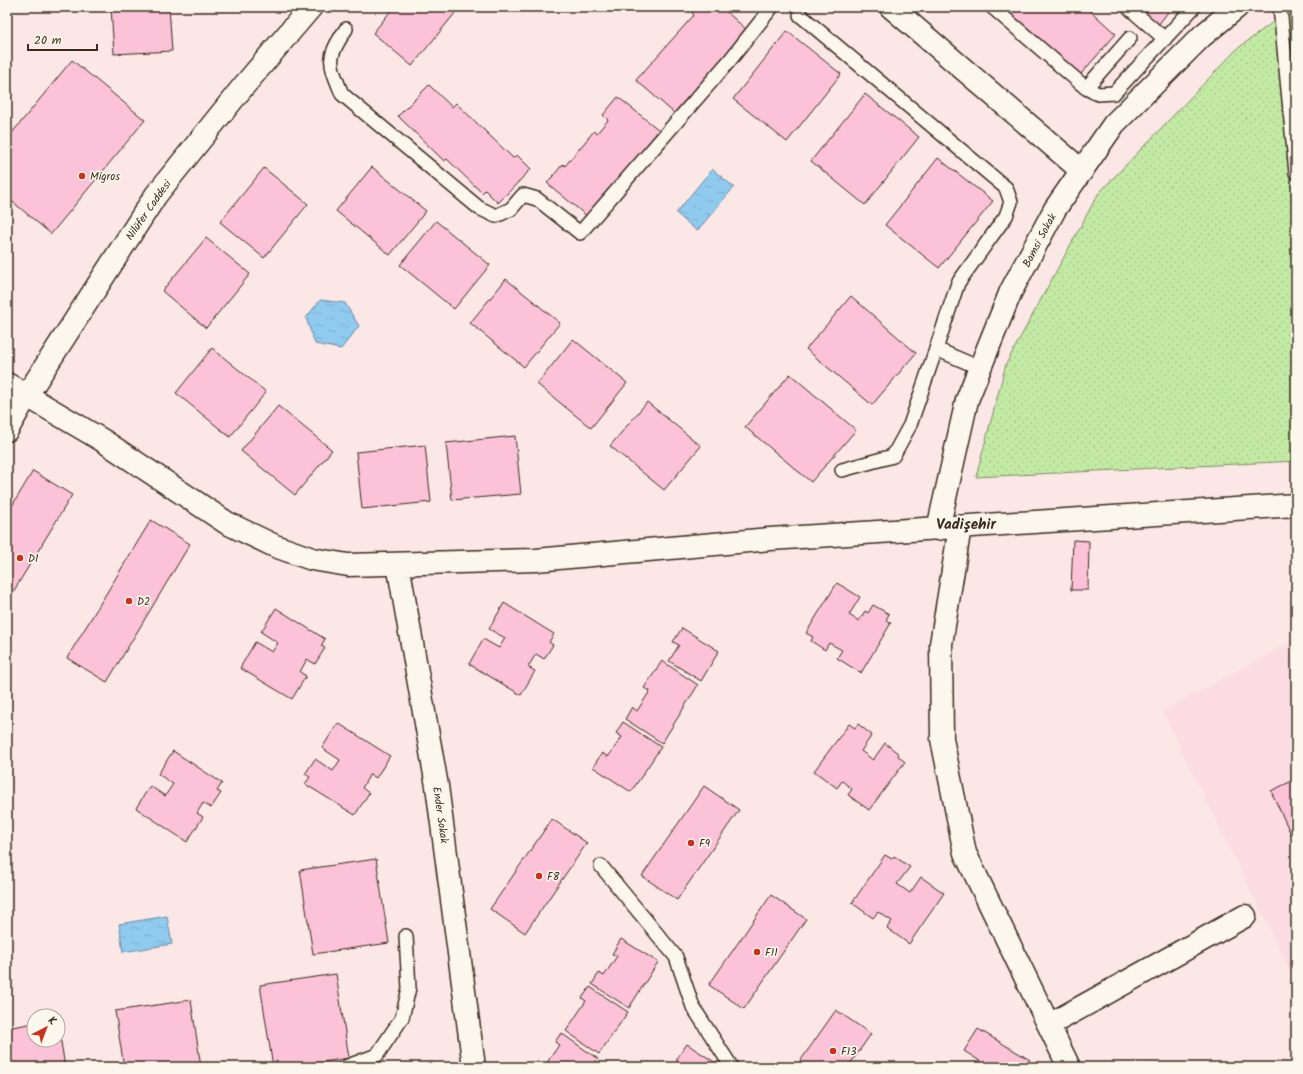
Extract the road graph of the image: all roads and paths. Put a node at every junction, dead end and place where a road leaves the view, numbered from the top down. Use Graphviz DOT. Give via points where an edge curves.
graph roads {
  1 [pos="772,7"];
  2 [pos="891,7"];
  3 [pos="992,7"];
  4 [pos="1128,7"];
  5 [pos="1194,7"];
  6 [pos="1237,7"];
  7 [pos="1280,7"];
  8 [pos="303,10"];
  9 [pos="800,15"];
  10 [pos="346,29"];
  11 [pos="1130,38"];
  12 [pos="1165,39"];
  13 [pos="1086,88"];
  14 [pos="1082,171"];
  15 [pos="1296,173"];
  16 [pos="936,349"];
  17 [pos="980,368"];
  18 [pos="7,384"];
  19 [pos="27,395"];
  20 [pos="7,430"];
  21 [pos="842,470"];
  22 [pos="1296,505"];
  23 [pos="960,527"];
  24 [pos="938,529"];
  25 [pos="398,564"];
  26 [pos="601,866"];
  27 [pos="1245,916"];
  28 [pos="406,936"];
  29 [pos="1049,1025"];
  30 [pos="731,1066"];
  31 [pos="345,1067"];
  32 [pos="474,1067"];
  33 [pos="1069,1067"];
  1 -- 10 [label="lane" via="730,60 580,233 537,199 523,195 511,208 496,216 479,208 342,94 331,67 333,49"];
  2 -- 14 [label="street"];
  3 -- 13 [label="lane"];
  4 -- 12 [label="lane"];
  5 -- 12 [label="lane"];
  6 -- 14 [label="street, Bamsi Sokak" via="1202,36 1114,124"];
  7 -- 15 [label="lane"];
  8 -- 19 [label="street, Nilüfer Caddesi" via="156,195"];
  9 -- 16 [label="lane" via="1006,188 1011,202 1006,216 958,284"];
  11 -- 13 [label="lane"];
  12 -- 13 [label="lane" via="1114,93 1098,94"];
  14 -- 17 [label="street, Bamsi Sokak" via="1055,210 1011,291"];
  16 -- 17 [label="lane"];
  16 -- 21 [label="lane" via="910,425 893,456"];
  17 -- 24 [label="street, Bamsi Sokak" via="967,400"];
  18 -- 19 [label="street"];
  19 -- 20 [label="street, Nilüfer Caddesi"];
  19 -- 25 [label="street" via="102,440 227,523 275,546 312,559 348,565"];
  22 -- 23 [label="street"];
  23 -- 24 [label="street"];
  23 -- 29 [label="street" via="941,644 942,739 965,853"];
  24 -- 25 [label="street" via="770,539 536,560"];
  25 -- 32 [label="street, Ender Sokak" via="437,786"];
  26 -- 30 [label="lane" via="676,957 693,1007"];
  27 -- 29 [label="street"];
  28 -- 31 [label="lane" via="409,988 402,1018 377,1055"];
  29 -- 33 [label="street"];
}
